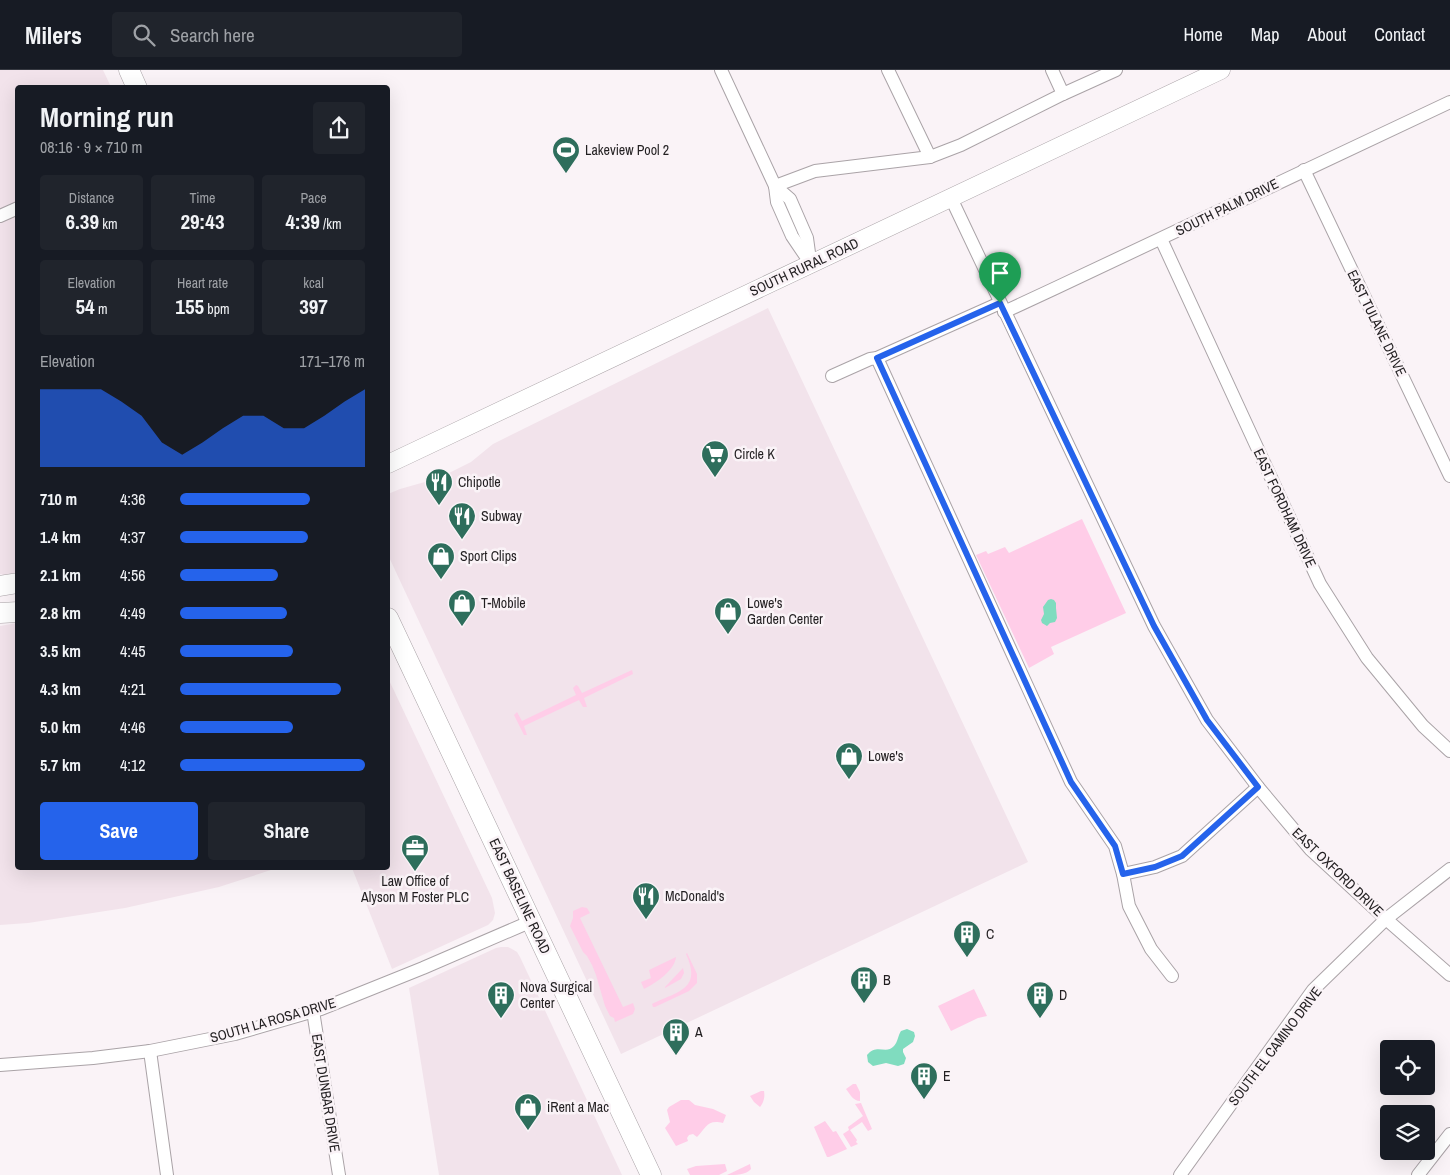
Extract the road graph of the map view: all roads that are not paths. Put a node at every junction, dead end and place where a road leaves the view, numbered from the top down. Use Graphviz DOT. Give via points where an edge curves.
graph roads {
  1 [pos="129,70"];
  2 [pos="721,70"];
  3 [pos="888,70"];
  4 [pos="1052,70"];
  5 [pos="1116,70"];
  6 [pos="1221,70"];
  7 [pos="136,85"];
  8 [pos="1063,94"];
  9 [pos="1450,102"];
  10 [pos="930,157"];
  11 [pos="1304,170"];
  12 [pos="775,186"];
  13 [pos="951,198"];
  14 [pos="15,209"];
  15 [pos="0,216"];
  16 [pos="1161,239"];
  17 [pos="811,264"];
  18 [pos="1002,307"];
  19 [pos="877,358"];
  20 [pos="832,376"];
  21 [pos="390,463"];
  22 [pos="1450,476"];
  23 [pos="15,584"];
  24 [pos="0,586"];
  25 [pos="15,612"];
  26 [pos="0,613"];
  27 [pos="390,622"];
  28 [pos="1450,751"];
  29 [pos="1258,787"];
  30 [pos="1450,869"];
  31 [pos="1123,874"];
  32 [pos="1386,920"];
  33 [pos="532,921"];
  34 [pos="1450,975"];
  35 [pos="1172,976"];
  36 [pos="313,1011"];
  37 [pos="150,1051"];
  38 [pos="0,1065"];
  39 [pos="1450,1134"];
  40 [pos="167,1175"];
  41 [pos="339,1175"];
  42 [pos="652,1175"];
  43 [pos="1180,1175"];
  44 [pos="1418,1175"];
  1 -- 7 [label="main road"];
  2 -- 12 [label="street"];
  3 -- 10 [label="street"];
  4 -- 8 [label="street"];
  5 -- 8 [label="street"];
  6 -- 13 [label="main road, SOUTH RURAL ROAD"];
  8 -- 10 [label="street" via="961,146"];
  9 -- 11 [label="street, SOUTH PALM DRIVE"];
  10 -- 12 [label="street" via="815,172"];
  11 -- 16 [label="street, SOUTH PALM DRIVE"];
  11 -- 22 [label="street, EAST TULANE DRIVE"];
  12 -- 17 [label="street" via="777,202 792,236"];
  13 -- 17 [label="main road, SOUTH RURAL ROAD"];
  13 -- 18 [label="street, EAST OXFORD DRIVE"];
  14 -- 15 [label="street"];
  16 -- 18 [label="street, SOUTH PALM DRIVE"];
  16 -- 28 [label="street, EAST FORDHAM DRIVE" via="1320,584 1367,658 1423,726"];
  17 -- 21 [label="main road, SOUTH RURAL ROAD"];
  18 -- 19 [label="street, SOUTH PALM DRIVE"];
  18 -- 29 [label="street, EAST OXFORD DRIVE" via="1154,626 1207,720"];
  19 -- 20 [label="street, SOUTH PALM DRIVE" via="870,358"];
  19 -- 31 [label="street" via="1071,782 1115,846"];
  23 -- 24 [label="main road"];
  25 -- 26 [label="main road"];
  27 -- 33 [label="main road, EAST BASELINE ROAD"];
  29 -- 31 [label="street" via="1182,856 1155,867"];
  29 -- 32 [label="street, EAST OXFORD DRIVE" via="1310,849"];
  30 -- 32 [label="street, SOUTH EL CAMINO DRIVE"];
  31 -- 35 [label="street" via="1129,906 1151,949"];
  32 -- 34 [label="street, EAST OXFORD DRIVE"];
  32 -- 43 [label="street, SOUTH EL CAMINO DRIVE" via="1313,990"];
  33 -- 36 [label="street, SOUTH LA ROSA DRIVE"];
  33 -- 42 [label="main road, EAST BASELINE ROAD"];
  36 -- 37 [label="street, SOUTH LA ROSA DRIVE" via="235,1034"];
  36 -- 41 [label="street, EAST DUNBAR DRIVE"];
  37 -- 38 [label="street, SOUTH LA ROSA DRIVE"];
  37 -- 40 [label="street"];
  39 -- 44 [label="street"];
}
